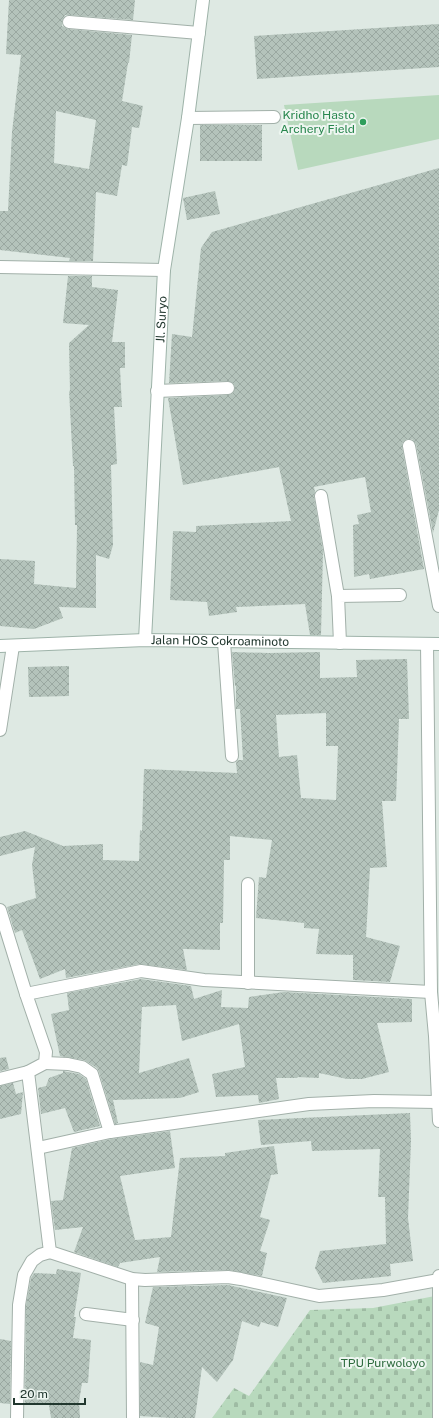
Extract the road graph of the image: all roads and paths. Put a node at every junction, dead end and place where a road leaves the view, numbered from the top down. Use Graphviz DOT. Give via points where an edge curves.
graph roads {
  1 [pos="203,0"];
  2 [pos="69,22"];
  3 [pos="199,33"];
  4 [pos="274,117"];
  5 [pos="188,118"];
  6 [pos="0,267"];
  7 [pos="164,270"];
  8 [pos="228,388"];
  9 [pos="156,391"];
  10 [pos="409,446"];
  11 [pos="321,496"];
  12 [pos="400,595"];
  13 [pos="338,596"];
  14 [pos="439,606"];
  15 [pos="145,640"];
  16 [pos="224,642"];
  17 [pos="340,643"];
  18 [pos="427,644"];
  19 [pos="439,644"];
  20 [pos="0,646"];
  21 [pos="13,646"];
  22 [pos="0,730"];
  23 [pos="232,756"];
  24 [pos="248,884"];
  25 [pos="0,910"];
  26 [pos="248,983"];
  27 [pos="431,992"];
  28 [pos="26,994"];
  29 [pos="45,1064"];
  30 [pos="28,1072"];
  31 [pos="0,1079"];
  32 [pos="437,1102"];
  33 [pos="439,1121"];
  34 [pos="110,1132"];
  35 [pos="38,1148"];
  36 [pos="50,1252"];
  37 [pos="439,1276"];
  38 [pos="132,1279"];
  39 [pos="439,1280"];
  40 [pos="86,1314"];
  41 [pos="133,1320"];
  42 [pos="17,1418"];
  43 [pos="133,1418"];
  44 [pos="439,1418"];
  1 -- 3 [label="street, Jl. Suryo"];
  2 -- 3 [label="street"];
  3 -- 5 [label="street, Jl. Suryo"];
  4 -- 5 [label="street"];
  5 -- 7 [label="street, Jl. Suryo"];
  6 -- 7 [label="street"];
  7 -- 9 [label="street, Jl. Suryo"];
  8 -- 9 [label="street"];
  9 -- 15 [label="street, Jl. Suryo"];
  10 -- 14 [label="street"];
  11 -- 13 [label="street"];
  12 -- 13 [label="street"];
  13 -- 17 [label="street"];
  15 -- 16 [label="street, Jalan HOS Cokroaminoto"];
  15 -- 21 [label="street, Jalan HOS Cokroaminoto"];
  16 -- 17 [label="street, Jalan HOS Cokroaminoto"];
  16 -- 23 [label="street"];
  17 -- 18 [label="street, Jalan HOS Cokroaminoto"];
  18 -- 19 [label="street, Jalan HOS Cokroaminoto"];
  18 -- 27 [label="street"];
  20 -- 21 [label="street, Jalan HOS Cokroaminoto"];
  21 -- 22 [label="street"];
  24 -- 26 [label="street"];
  25 -- 28 [label="street"];
  26 -- 27 [label="street"];
  26 -- 28 [label="street" via="142,971"];
  27 -- 32 [label="street"];
  28 -- 29 [label="street" via="46,1052"];
  29 -- 30 [label="street"];
  29 -- 34 [label="street" via="68,1064 82,1067 92,1074"];
  30 -- 31 [label="street"];
  30 -- 35 [label="street"];
  32 -- 33 [label="street"];
  32 -- 34 [label="street" via="309,1104"];
  34 -- 35 [label="street"];
  35 -- 36 [label="street"];
  36 -- 38 [label="street"];
  36 -- 42 [label="street" via="32,1260 24,1276 19,1306"];
  37 -- 39 [label="street"];
  38 -- 39 [label="street" via="228,1277 319,1296 383,1290"];
  38 -- 41 [label="street"];
  39 -- 44 [label="street"];
  40 -- 41 [label="street"];
  41 -- 43 [label="street"];
}
